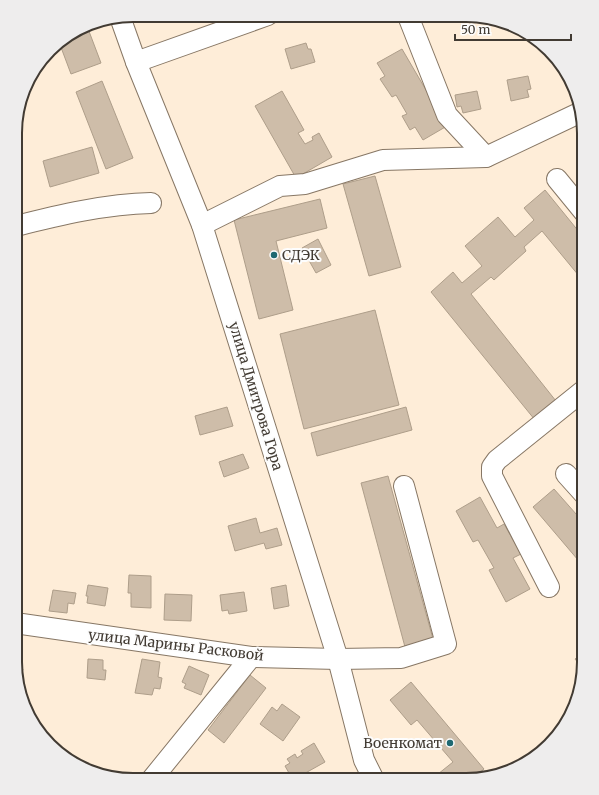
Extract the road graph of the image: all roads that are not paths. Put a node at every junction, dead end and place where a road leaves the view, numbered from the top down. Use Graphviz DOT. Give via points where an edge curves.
graph roads {
  1 [pos="248,22"];
  2 [pos="410,22"];
  3 [pos="122,23"];
  4 [pos="136,62"];
  5 [pos="575,115"];
  6 [pos="486,157"];
  7 [pos="557,179"];
  8 [pos="577,203"];
  9 [pos="151,204"];
  10 [pos="22,224"];
  11 [pos="202,225"];
  12 [pos="577,396"];
  13 [pos="566,474"];
  14 [pos="404,486"];
  15 [pos="577,486"];
  16 [pos="549,587"];
  17 [pos="22,624"];
  18 [pos="251,657"];
  19 [pos="338,659"];
  20 [pos="157,773"];
  21 [pos="370,773"];
  1 -- 4 [label="street"];
  2 -- 6 [label="street" via="447,115"];
  3 -- 4 [label="street, улица Дмитрова Гора"];
  4 -- 11 [label="street, улица Дмитрова Гора"];
  5 -- 6 [label="street"];
  6 -- 11 [label="street" via="384,160 305,184 280,186"];
  7 -- 8 [label="street"];
  9 -- 10 [label="street" via="127,204"];
  11 -- 19 [label="street, улица Дмитрова Гора"];
  12 -- 16 [label="street" via="497,460 492,467 492,476"];
  13 -- 15 [label="street"];
  14 -- 19 [label="street, улица Марины Расковой" via="446,644 401,658"];
  17 -- 18 [label="street, улица Марины Расковой"];
  18 -- 19 [label="street, улица Марины Расковой"];
  18 -- 20 [label="street"];
  19 -- 21 [label="street, улица Дмитрова Гора" via="364,760"];
}
